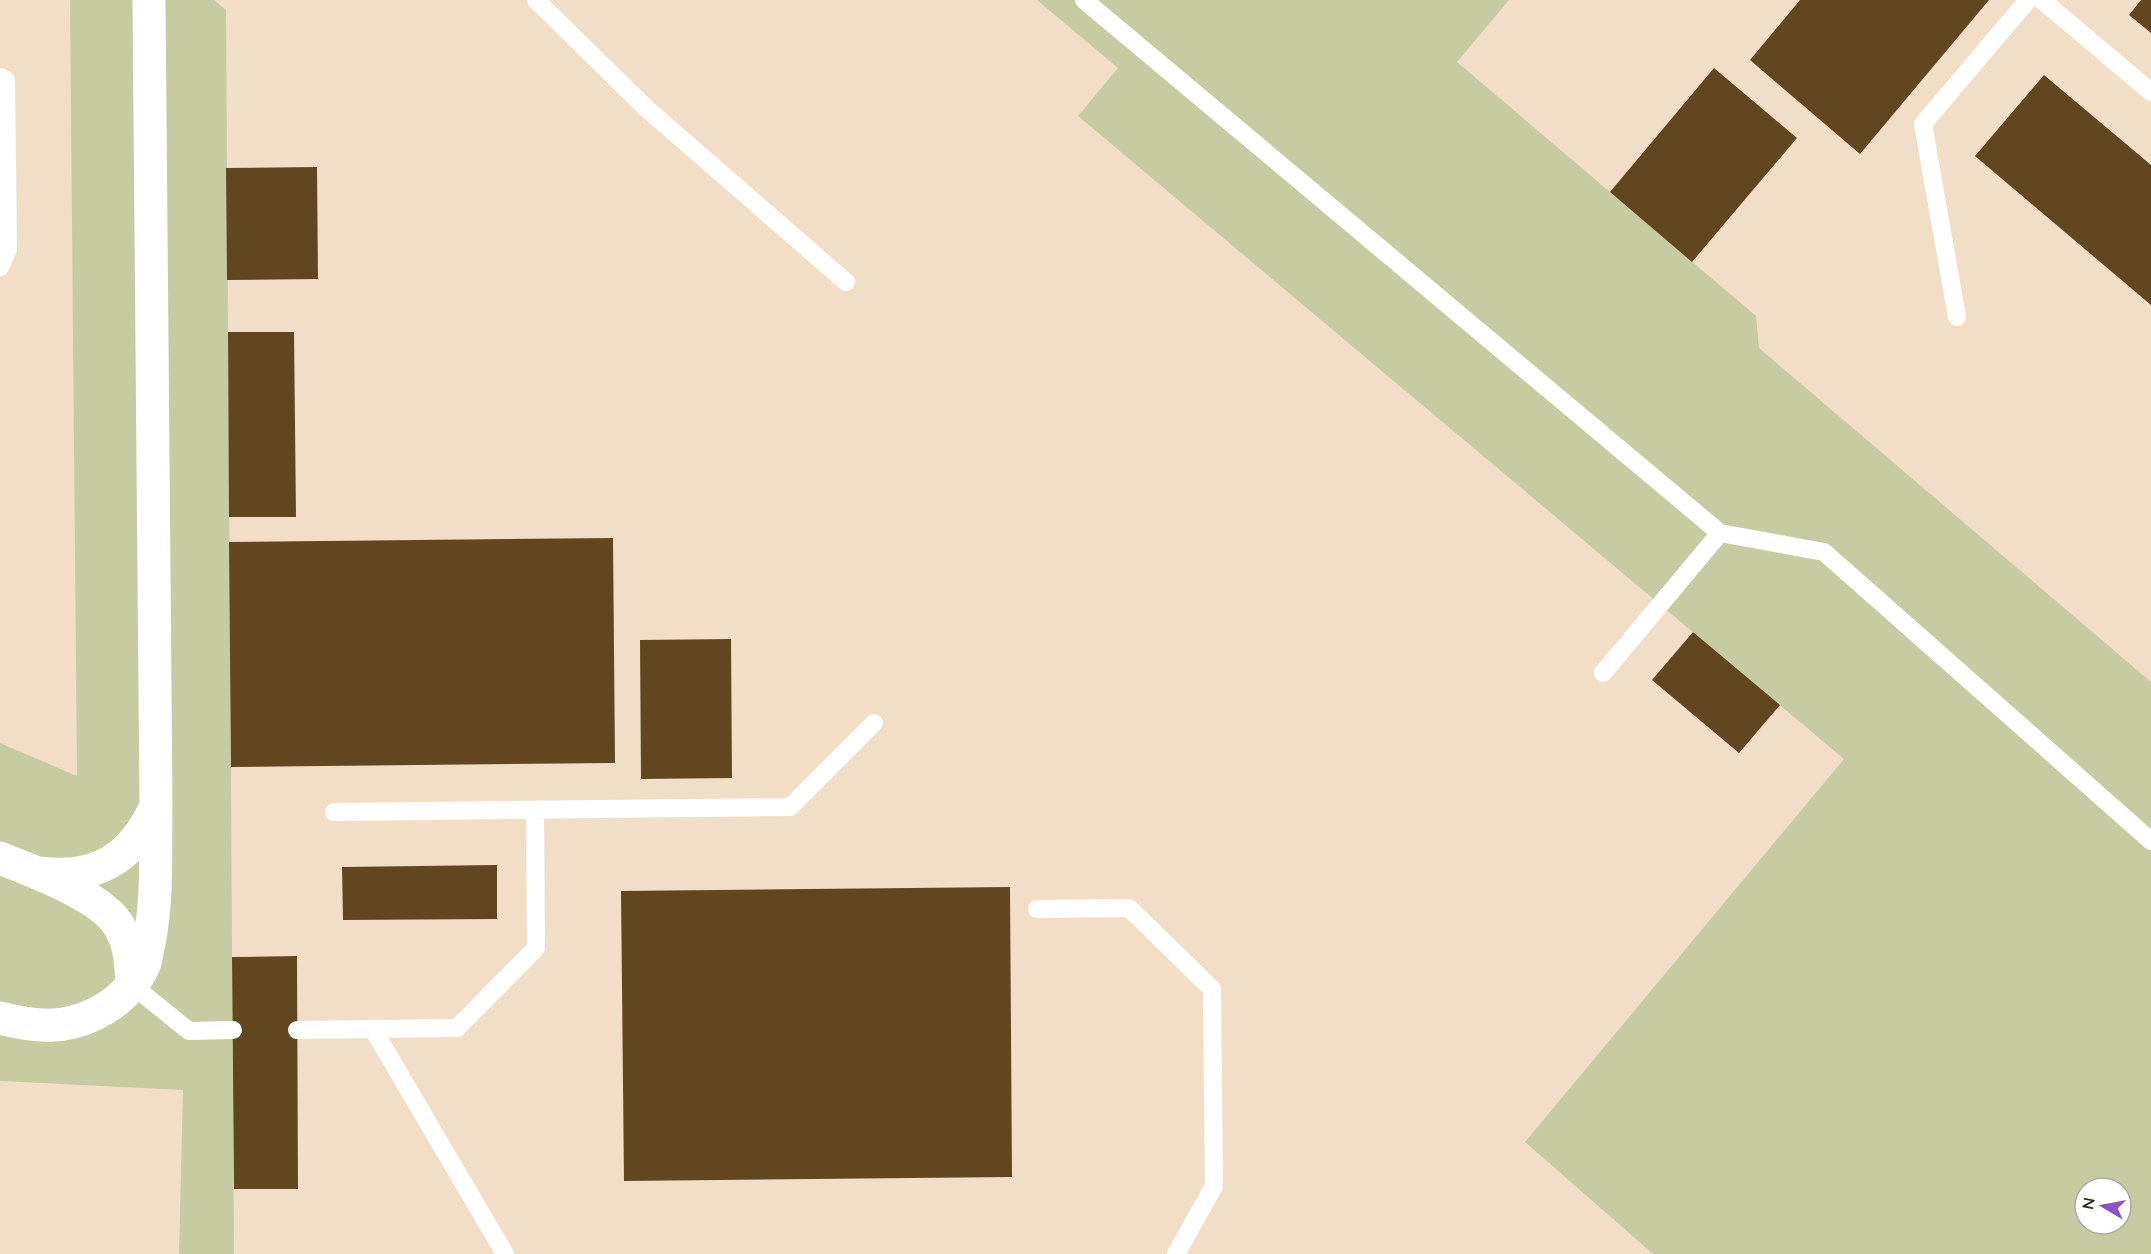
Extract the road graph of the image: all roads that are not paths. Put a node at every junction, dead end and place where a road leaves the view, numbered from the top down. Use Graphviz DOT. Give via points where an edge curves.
graph roads {
  1 [pos="149,0"];
  2 [pos="536,0"];
  3 [pos="1084,0"];
  4 [pos="2028,0"];
  5 [pos="2042,0"];
  6 [pos="0,77"];
  7 [pos="2151,92"];
  8 [pos="0,267"];
  9 [pos="846,282"];
  10 [pos="1957,316"];
  11 [pos="1720,533"];
  12 [pos="1603,673"];
  13 [pos="874,723"];
  14 [pos="156,806"];
  15 [pos="535,810"];
  16 [pos="334,812"];
  17 [pos="2151,842"];
  18 [pos="0,858"];
  19 [pos="35,872"];
  20 [pos="1037,909"];
  21 [pos="132,985"];
  22 [pos="0,1018"];
  23 [pos="373,1029"];
  24 [pos="232,1030"];
  25 [pos="297,1030"];
  26 [pos="505,1254"];
  27 [pos="1176,1254"];
  1 -- 14 [label="street"];
  2 -- 9 [label="lane" via="646,108"];
  3 -- 11 [label="lane"];
  4 -- 10 [label="lane" via="1923,124"];
  5 -- 7 [label="lane"];
  6 -- 8 [label="lane" via="6,80 8,249"];
  11 -- 12 [label="lane"];
  11 -- 17 [label="lane" via="1824,552"];
  13 -- 15 [label="lane" via="790,807"];
  14 -- 19 [label="street" via="129,849 109,863 85,873"];
  14 -- 21 [label="street" via="155,913 144,964"];
  15 -- 16 [label="lane"];
  15 -- 23 [label="lane" via="536,948 457,1028"];
  18 -- 19 [label="street"];
  19 -- 21 [label="street" via="96,902 119,924 131,954"];
  20 -- 27 [label="lane" via="1130,908 1212,989 1214,1186"];
  21 -- 22 [label="street" via="110,1006 84,1020 61,1026 39,1027"];
  21 -- 24 [label="lane" via="189,1031"];
  23 -- 25 [label="lane"];
  23 -- 26 [label="lane"];
}
